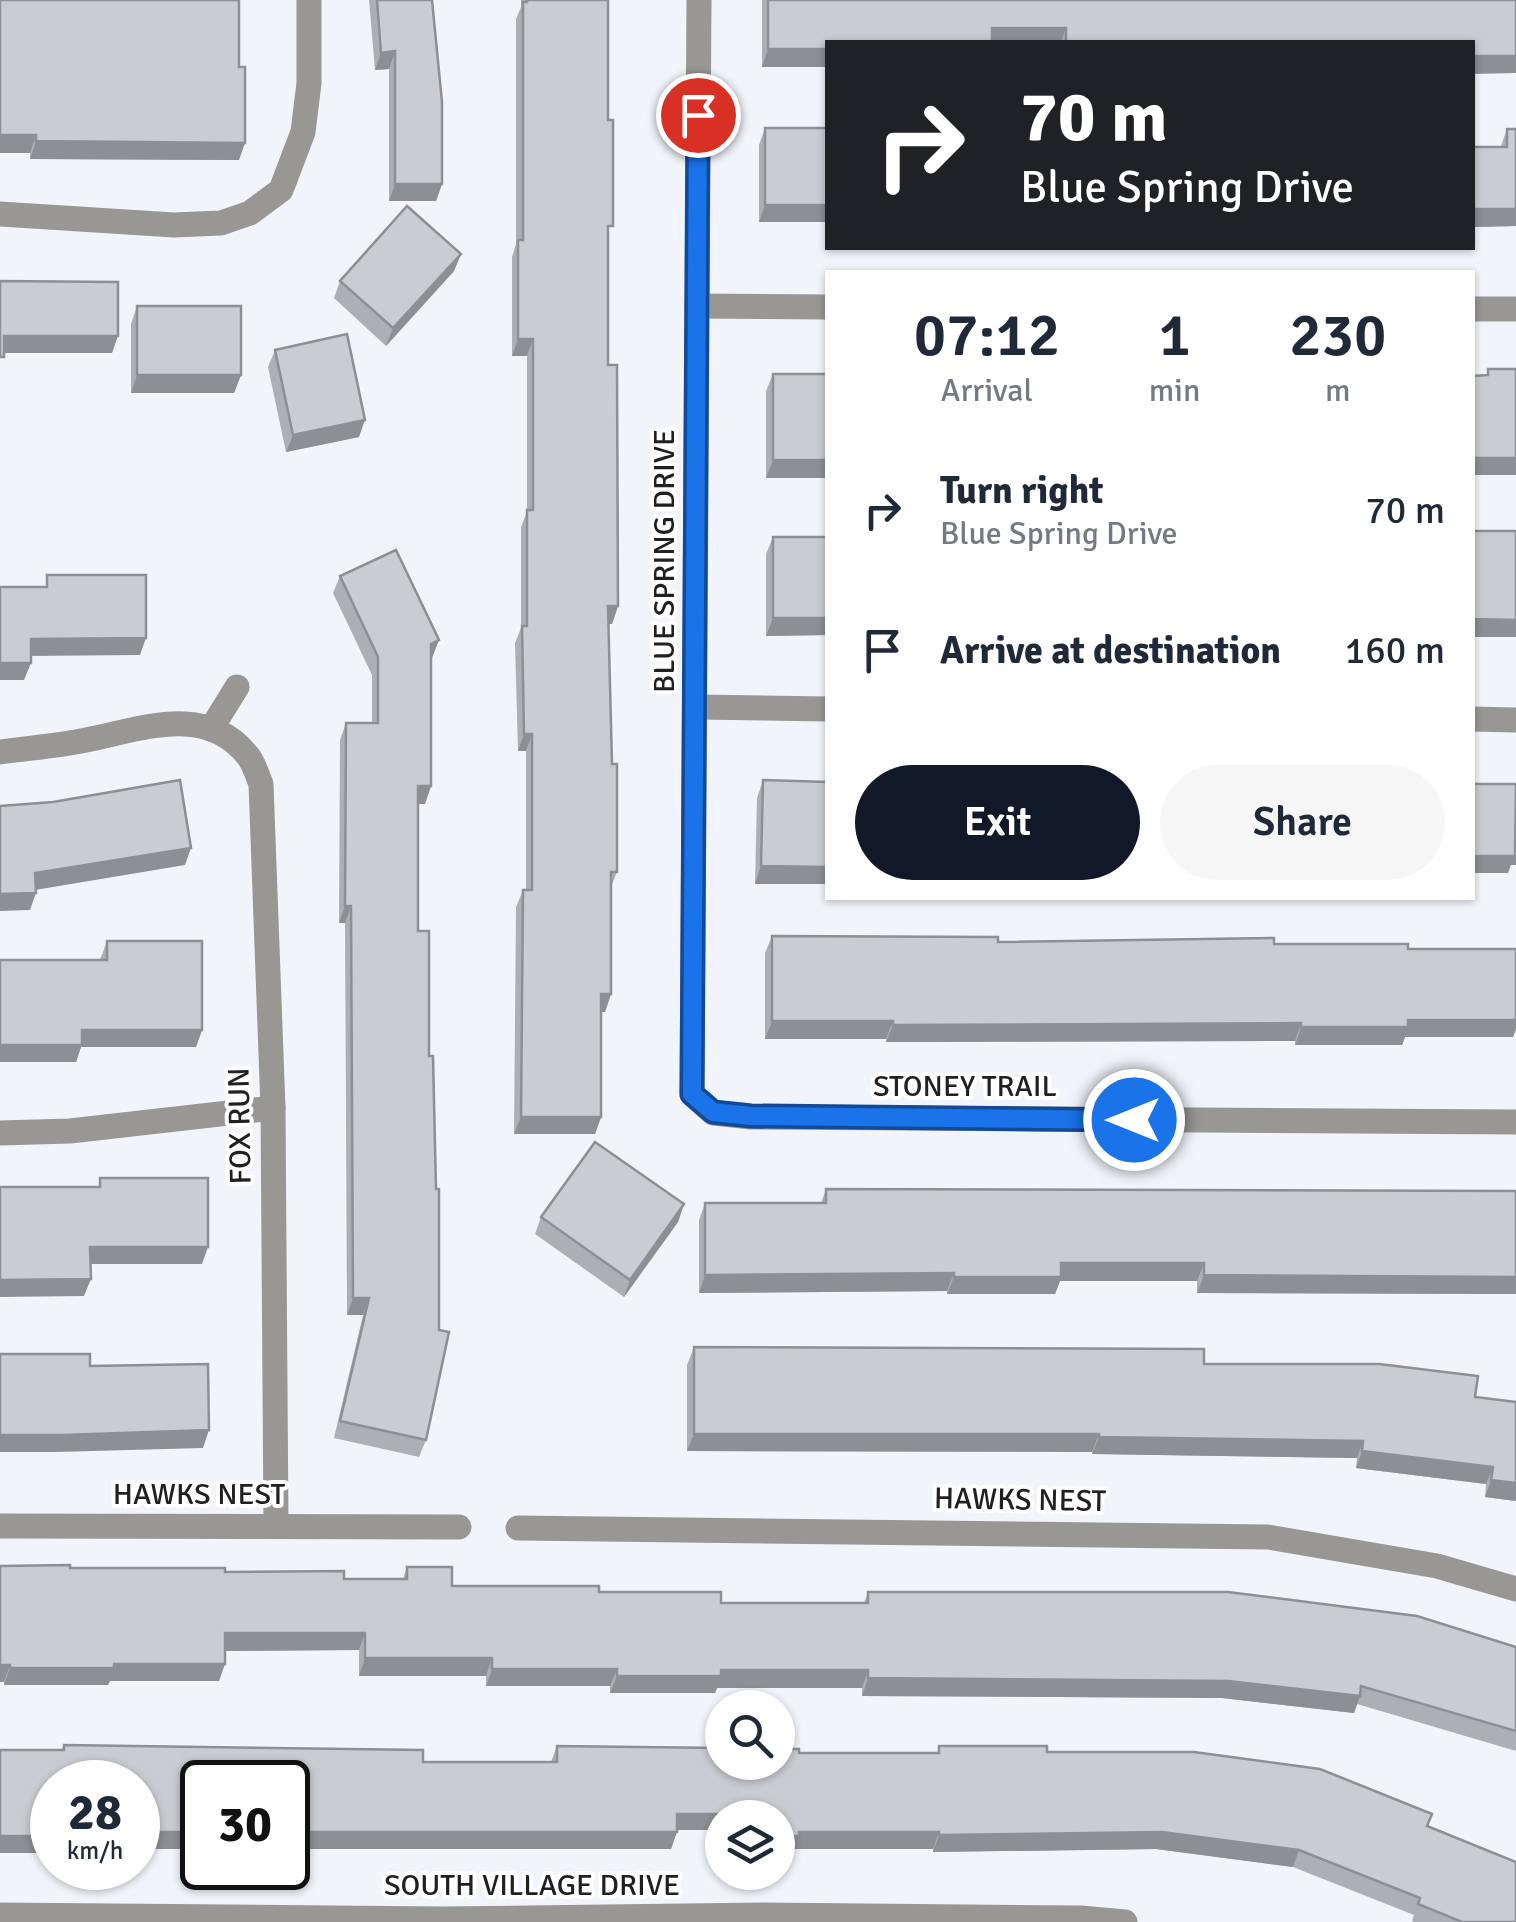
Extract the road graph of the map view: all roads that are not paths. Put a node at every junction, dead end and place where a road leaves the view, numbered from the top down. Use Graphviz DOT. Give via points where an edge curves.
graph roads {
  1 [pos="310,0"];
  2 [pos="698,0"];
  3 [pos="0,214"];
  4 [pos="697,306"];
  5 [pos="825,306"];
  6 [pos="1475,309"];
  7 [pos="1516,310"];
  8 [pos="237,688"];
  9 [pos="697,707"];
  10 [pos="825,709"];
  11 [pos="1475,720"];
  12 [pos="1516,720"];
  13 [pos="218,733"];
  14 [pos="0,752"];
  15 [pos="273,1108"];
  16 [pos="713,1112"];
  17 [pos="1516,1122"];
  18 [pos="0,1133"];
  19 [pos="0,1526"];
  20 [pos="276,1526"];
  21 [pos="459,1527"];
  22 [pos="518,1528"];
  23 [pos="1516,1588"];
  24 [pos="0,1914"];
  25 [pos="1125,1922"];
  1 -- 3 [label="street" via="303,132 281,190 250,212 174,225"];
  2 -- 4 [label="street, BLUE SPRING DRIVE"];
  4 -- 5 [label="street"];
  4 -- 9 [label="street, BLUE SPRING DRIVE"];
  6 -- 7 [label="street"];
  8 -- 13 [label="street"];
  9 -- 10 [label="street"];
  9 -- 16 [label="street, BLUE SPRING DRIVE" via="692,1094"];
  11 -- 12 [label="street"];
  13 -- 14 [label="street" via="158,722"];
  13 -- 15 [label="street, FOX RUN" via="248,756 261,784"];
  15 -- 18 [label="street"];
  15 -- 20 [label="street, FOX RUN"];
  16 -- 17 [label="street, STONEY TRAIL"];
  19 -- 20 [label="street, HAWKS NEST"];
  20 -- 21 [label="street, HAWKS NEST"];
  22 -- 23 [label="street, HAWKS NEST" via="1268,1537 1437,1566"];
  24 -- 25 [label="street, SOUTH VILLAGE DRIVE"];
}
